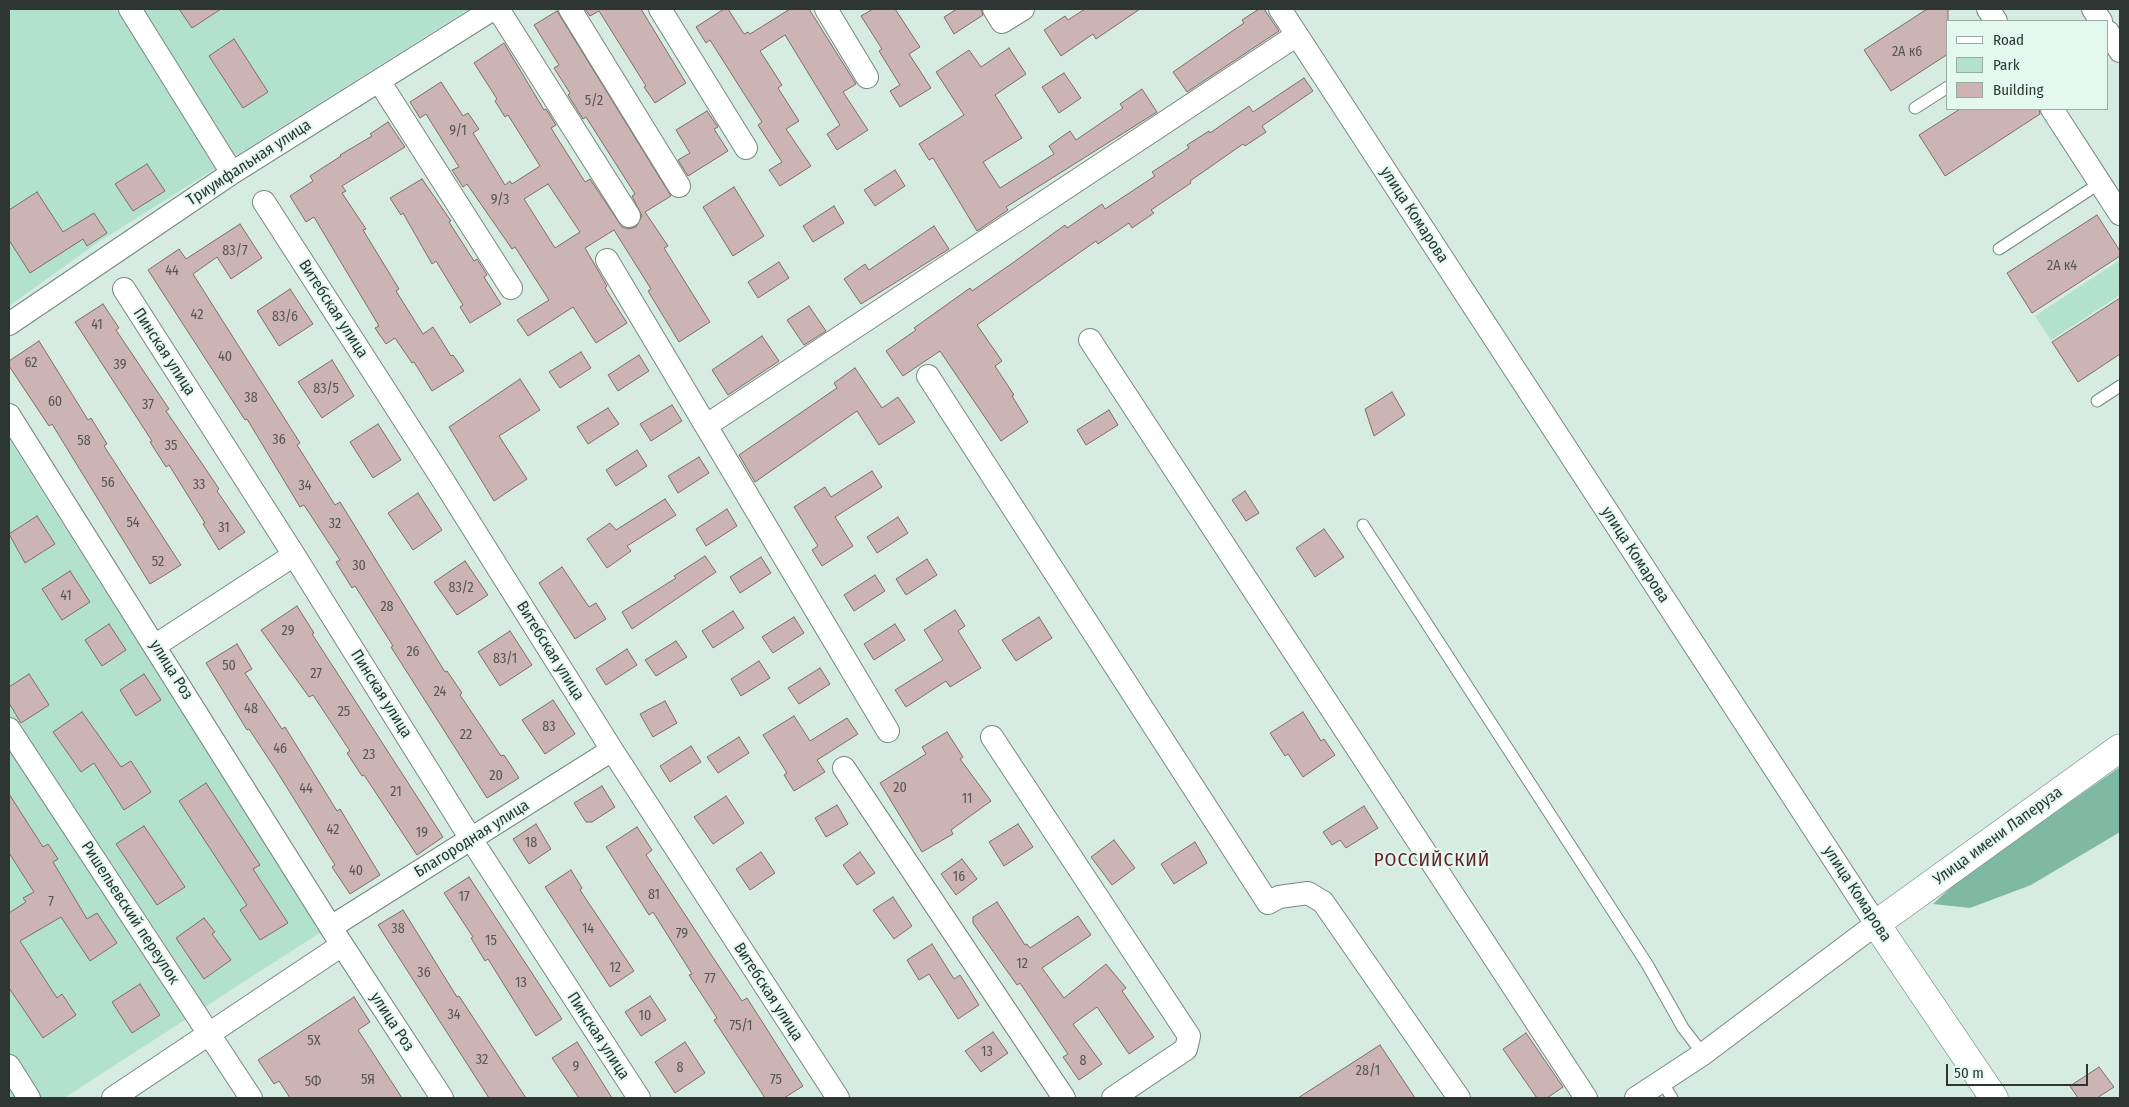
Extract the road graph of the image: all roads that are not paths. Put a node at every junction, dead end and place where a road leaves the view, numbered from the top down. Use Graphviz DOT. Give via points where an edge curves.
graph roads {
  1 [pos="130,9"];
  2 [pos="493,9"];
  3 [pos="498,9"];
  4 [pos="570,9"];
  5 [pos="660,9"];
  6 [pos="826,9"];
  7 [pos="994,9"];
  8 [pos="1023,9"];
  9 [pos="1280,9"];
  10 [pos="1988,9"];
  11 [pos="2092,9"];
  12 [pos="470,15"];
  13 [pos="1995,20"];
  14 [pos="2100,20"];
  15 [pos="2109,34"];
  16 [pos="1297,35"];
  17 [pos="2120,52"];
  18 [pos="867,76"];
  19 [pos="379,81"];
  20 [pos="1946,88"];
  21 [pos="1915,108"];
  22 [pos="2053,110"];
  23 [pos="746,148"];
  24 [pos="232,173"];
  25 [pos="2100,183"];
  26 [pos="679,186"];
  27 [pos="264,202"];
  28 [pos="2120,214"];
  29 [pos="629,216"];
  30 [pos="1999,249"];
  31 [pos="607,260"];
  32 [pos="511,288"];
  33 [pos="124,290"];
  34 [pos="9,324"];
  35 [pos="1090,340"];
  36 [pos="928,376"];
  37 [pos="2120,386"];
  38 [pos="2097,402"];
  39 [pos="9,415"];
  40 [pos="707,425"];
  41 [pos="1363,525"];
  42 [pos="294,555"];
  43 [pos="156,645"];
  44 [pos="9,729"];
  45 [pos="888,731"];
  46 [pos="992,737"];
  47 [pos="2120,748"];
  48 [pos="612,750"];
  49 [pos="844,768"];
  50 [pos="471,840"];
  51 [pos="1876,924"];
  52 [pos="337,936"];
  53 [pos="210,1034"];
  54 [pos="1703,1054"];
  55 [pos="9,1066"];
  56 [pos="1667,1089"];
  57 [pos="29,1098"];
  58 [pos="113,1098"];
  59 [pos="251,1098"];
  60 [pos="442,1098"];
  61 [pos="639,1098"];
  62 [pos="838,1098"];
  63 [pos="1064,1098"];
  64 [pos="1113,1098"];
  65 [pos="1459,1098"];
  66 [pos="1586,1098"];
  67 [pos="1636,1098"];
  68 [pos="1994,1098"];
  1 -- 24 [label="street"];
  2 -- 12 [label="street, Триумфальная улица"];
  3 -- 29 [label="street"];
  4 -- 26 [label="street"];
  5 -- 23 [label="street"];
  6 -- 18 [label="street"];
  7 -- 8 [label="street" via="1002,22"];
  9 -- 16 [label="street, улица Комарова"];
  10 -- 13 [label="street"];
  11 -- 14 [label="street"];
  12 -- 19 [label="street, Триумфальная улица"];
  15 -- 17 [label="street"];
  16 -- 40 [label="street"];
  16 -- 51 [label="street, улица Комарова"];
  19 -- 24 [label="street, Триумфальная улица"];
  19 -- 32 [label="street"];
  20 -- 21 [label="lane"];
  22 -- 25 [label="street"];
  24 -- 34 [label="street, Триумфальная улица"];
  25 -- 28 [label="street"];
  25 -- 30 [label="lane"];
  27 -- 48 [label="street, Витебская улица"];
  31 -- 40 [label="street"];
  33 -- 42 [label="street, Пинская улица"];
  35 -- 66 [label="street"];
  36 -- 65 [label="street" via="1268,903 1279,897 1308,893 1323,902"];
  37 -- 38 [label="lane"];
  39 -- 43 [label="street, улица Роз"];
  40 -- 45 [label="street"];
  41 -- 54 [label="lane" via="1647,964 1683,1028"];
  42 -- 43 [label="street"];
  42 -- 50 [label="street, Пинская улица"];
  43 -- 52 [label="street, улица Роз"];
  44 -- 53 [label="street, Ришельевский переулок"];
  46 -- 64 [label="street" via="1190,1036 1186,1049"];
  47 -- 51 [label="street, Улица имени Лаперуза"];
  48 -- 50 [label="street, Благородная улица"];
  48 -- 62 [label="street, Витебская улица"];
  49 -- 63 [label="street"];
  50 -- 52 [label="street, Благородная улица"];
  50 -- 61 [label="street, Пинская улица"];
  51 -- 54 [label="street"];
  51 -- 68 [label="street, улица Комарова"];
  52 -- 53 [label="street, Благородная улица"];
  52 -- 60 [label="street, улица Роз"];
  53 -- 58 [label="street, Благородная улица"];
  53 -- 59 [label="street, Ришельевский переулок"];
  54 -- 56 [label="street"];
  55 -- 57 [label="street"];
  56 -- 67 [label="street"];
}
